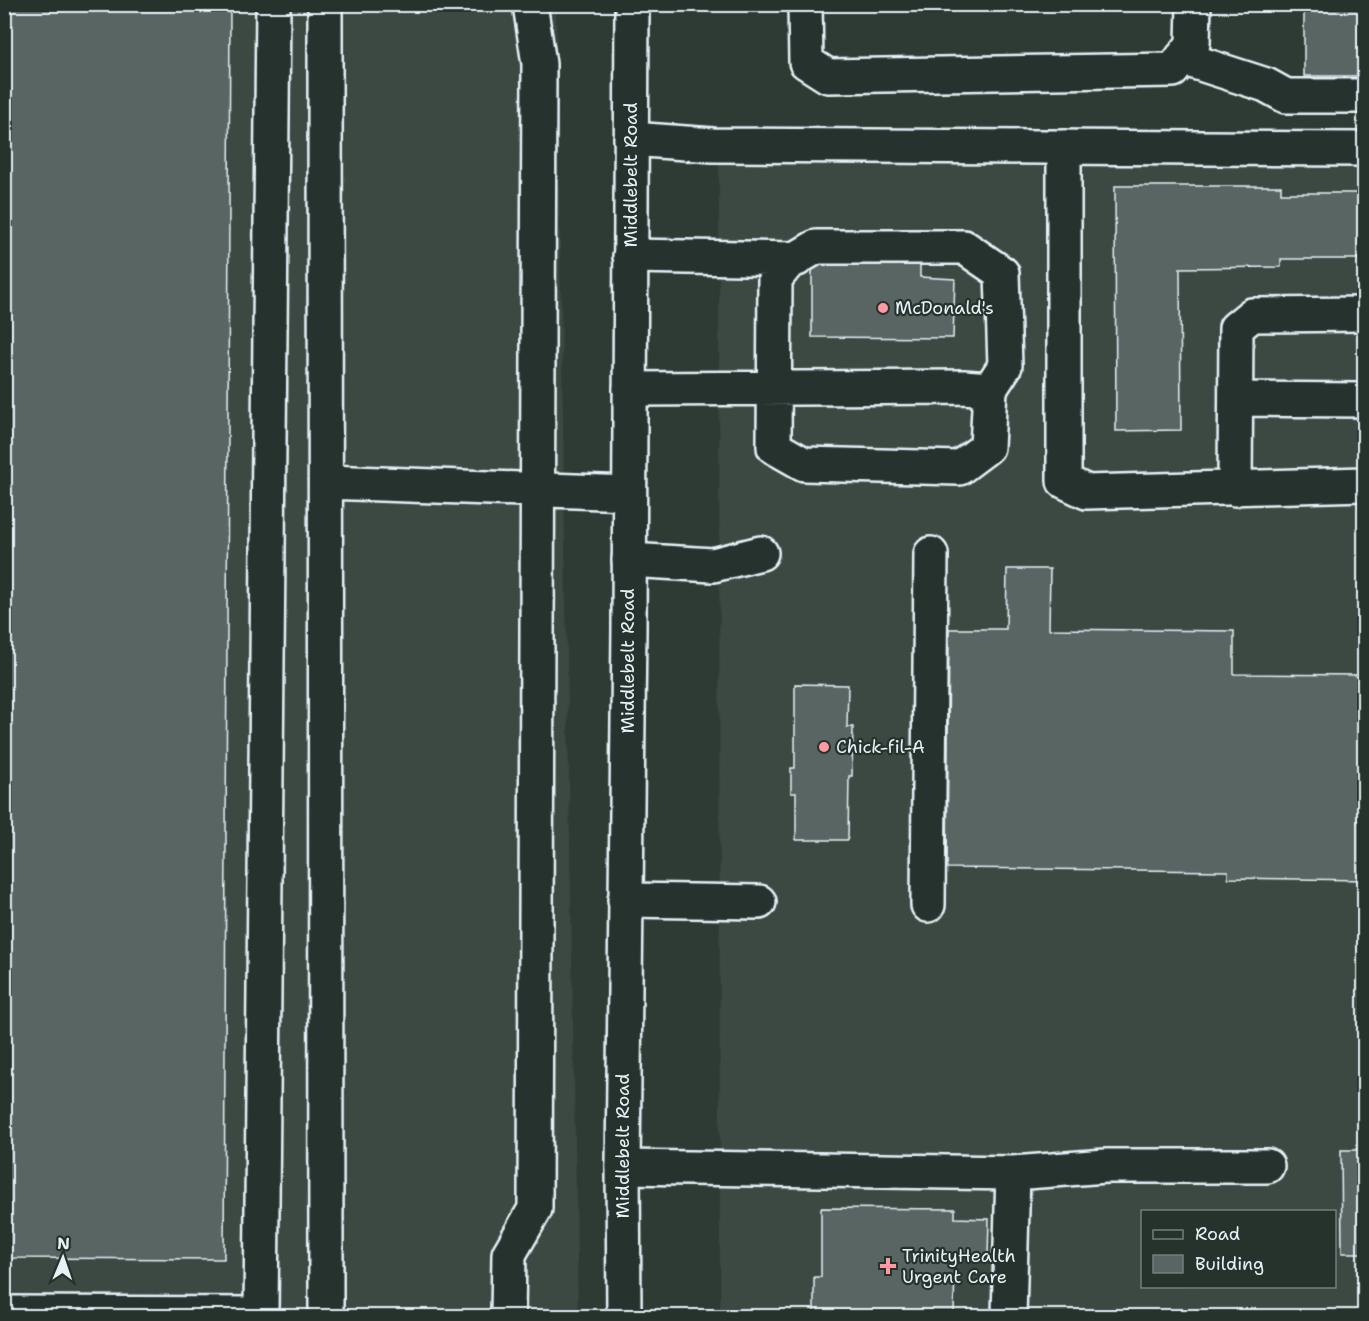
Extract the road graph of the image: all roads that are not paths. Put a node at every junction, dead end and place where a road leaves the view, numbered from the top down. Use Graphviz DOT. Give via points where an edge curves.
graph roads {
  1 [pos="273,4"];
  2 [pos="325,4"];
  3 [pos="530,4"];
  4 [pos="632,4"];
  5 [pos="805,4"];
  6 [pos="1194,4"];
  7 [pos="1182,58"];
  8 [pos="1365,96"];
  9 [pos="631,139"];
  10 [pos="1064,147"];
  11 [pos="1365,149"];
  12 [pos="630,256"];
  13 [pos="797,259"];
  14 [pos="1365,314"];
  15 [pos="630,389"];
  16 [pos="774,389"];
  17 [pos="990,389"];
  18 [pos="1236,399"];
  19 [pos="1365,400"];
  20 [pos="326,482"];
  21 [pos="1365,484"];
  22 [pos="1235,489"];
  23 [pos="537,490"];
  24 [pos="629,493"];
  25 [pos="761,553"];
  26 [pos="931,554"];
  27 [pos="629,560"];
  28 [pos="625,900"];
  29 [pos="759,902"];
  30 [pos="928,905"];
  31 [pos="1267,1166"];
  32 [pos="623,1167"];
  33 [pos="1013,1173"];
  34 [pos="4,1313"];
  35 [pos="261,1315"];
  36 [pos="326,1317"];
  37 [pos="508,1317"];
  38 [pos="624,1317"];
  39 [pos="1010,1317"];
  1 -- 35 [label="main road"];
  2 -- 20 [label="main road"];
  3 -- 23 [label="main road" via="539,64"];
  4 -- 9 [label="main road, Middlebelt Road"];
  5 -- 7 [label="main road" via="806,62 828,76 1173,70"];
  6 -- 7 [label="main road" via="1193,44"];
  7 -- 8 [label="main road" via="1266,84 1286,96"];
  9 -- 10 [label="main road" via="713,145"];
  9 -- 12 [label="main road, Middlebelt Road"];
  10 -- 11 [label="main road"];
  10 -- 22 [label="main road" via="1064,481 1087,492"];
  12 -- 13 [label="main road"];
  12 -- 15 [label="main road, Middlebelt Road"];
  13 -- 16 [label="main road" via="787,264 775,279"];
  13 -- 17 [label="main road" via="816,248 964,247 1002,273 1005,366"];
  14 -- 18 [label="main road" via="1252,315 1236,328"];
  15 -- 16 [label="main road"];
  15 -- 24 [label="main road, Middlebelt Road"];
  16 -- 17 [label="main road"];
  16 -- 17 [label="main road" via="774,447 804,464 959,468 987,447"];
  18 -- 19 [label="main road"];
  18 -- 22 [label="main road"];
  20 -- 23 [label="main road"];
  20 -- 36 [label="main road"];
  21 -- 22 [label="main road"];
  23 -- 24 [label="main road"];
  23 -- 37 [label="main road" via="536,1209 509,1254"];
  24 -- 27 [label="main road, Middlebelt Road"];
  25 -- 27 [label="main road" via="713,565"];
  26 -- 30 [label="main road"];
  27 -- 28 [label="main road, Middlebelt Road"];
  28 -- 29 [label="main road"];
  28 -- 32 [label="main road, Middlebelt Road"];
  31 -- 33 [label="main road" via="1106,1166"];
  32 -- 33 [label="main road"];
  32 -- 38 [label="main road, Middlebelt Road"];
  33 -- 39 [label="main road"];
  34 -- 35 [label="main road"];
}
